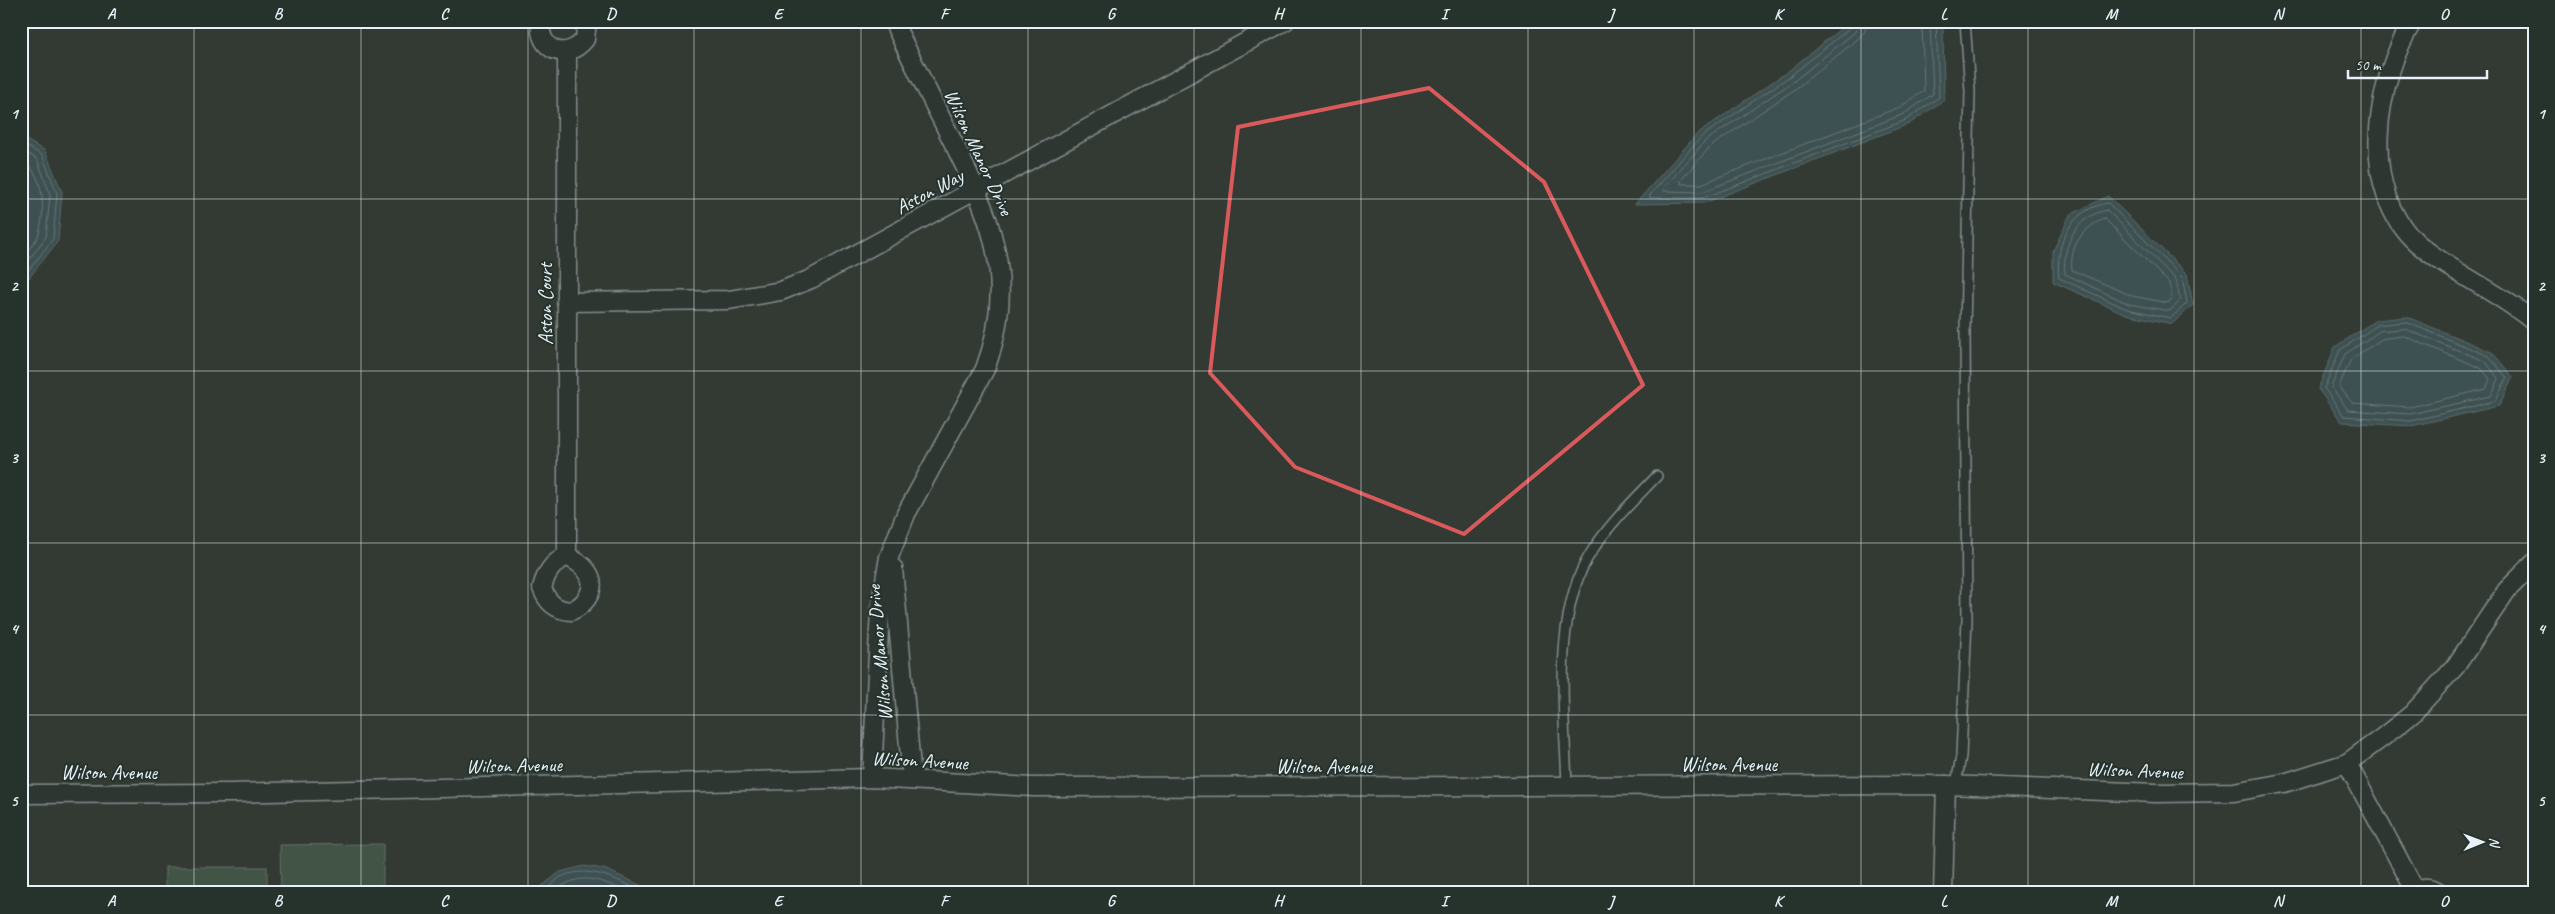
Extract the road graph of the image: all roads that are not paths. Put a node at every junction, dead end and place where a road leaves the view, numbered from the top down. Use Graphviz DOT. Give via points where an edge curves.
graph roads {
  1 [pos="542,21"];
  2 [pos="587,21"];
  3 [pos="892,21"];
  4 [pos="1285,21"];
  5 [pos="1965,21"];
  6 [pos="2413,21"];
  7 [pos="567,52"];
  8 [pos="977,190"];
  9 [pos="566,302"];
  10 [pos="2534,322"];
  11 [pos="1658,476"];
  12 [pos="891,554"];
  13 [pos="567,556"];
  14 [pos="2534,562"];
  15 [pos="2347,763"];
  16 [pos="872,778"];
  17 [pos="912,779"];
  18 [pos="1951,785"];
  19 [pos="1567,786"];
  20 [pos="21,794"];
  21 [pos="2414,891"];
  22 [pos="1943,893"];
  23 [pos="2440,893"];
  1 -- 7 [label="street" via="542,36 546,43"];
  2 -- 7 [label="street" via="585,39"];
  3 -- 8 [label="street, Wilson Manor Drive"];
  4 -- 8 [label="street, Aston Way"];
  5 -- 18 [label="lane" via="1970,91 1965,331 1968,610 1961,756"];
  6 -- 10 [label="street" via="2404,34 2385,91 2377,132 2380,174 2388,204 2398,223 2416,242 2447,267"];
  7 -- 9 [label="street, Aston Court"];
  8 -- 9 [label="street, Aston Way" via="811,279 781,291 729,300"];
  8 -- 12 [label="street, Wilson Manor Drive" via="994,234 1001,302 994,345 985,369 906,514"];
  9 -- 13 [label="street, Aston Court"];
  11 -- 19 [label="lane" via="1614,520 1591,552 1575,585 1564,637"];
  12 -- 16 [label="street, Wilson Manor Drive" via="880,609"];
  12 -- 17 [label="street, Wilson Manor Drive"];
  14 -- 15 [label="street, Wilson Avenue" via="2507,590 2455,667 2412,714"];
  15 -- 18 [label="street, Wilson Avenue" via="2284,783 2234,792 2156,793"];
  15 -- 21 [label="street"];
  16 -- 17 [label="street, Wilson Avenue"];
  16 -- 20 [label="street, Wilson Avenue" via="230,793"];
  17 -- 19 [label="street, Wilson Avenue" via="1042,787"];
  18 -- 19 [label="street, Wilson Avenue"];
  18 -- 22 [label="street"];
  21 -- 23 [label="street" via="2431,888"];
}
